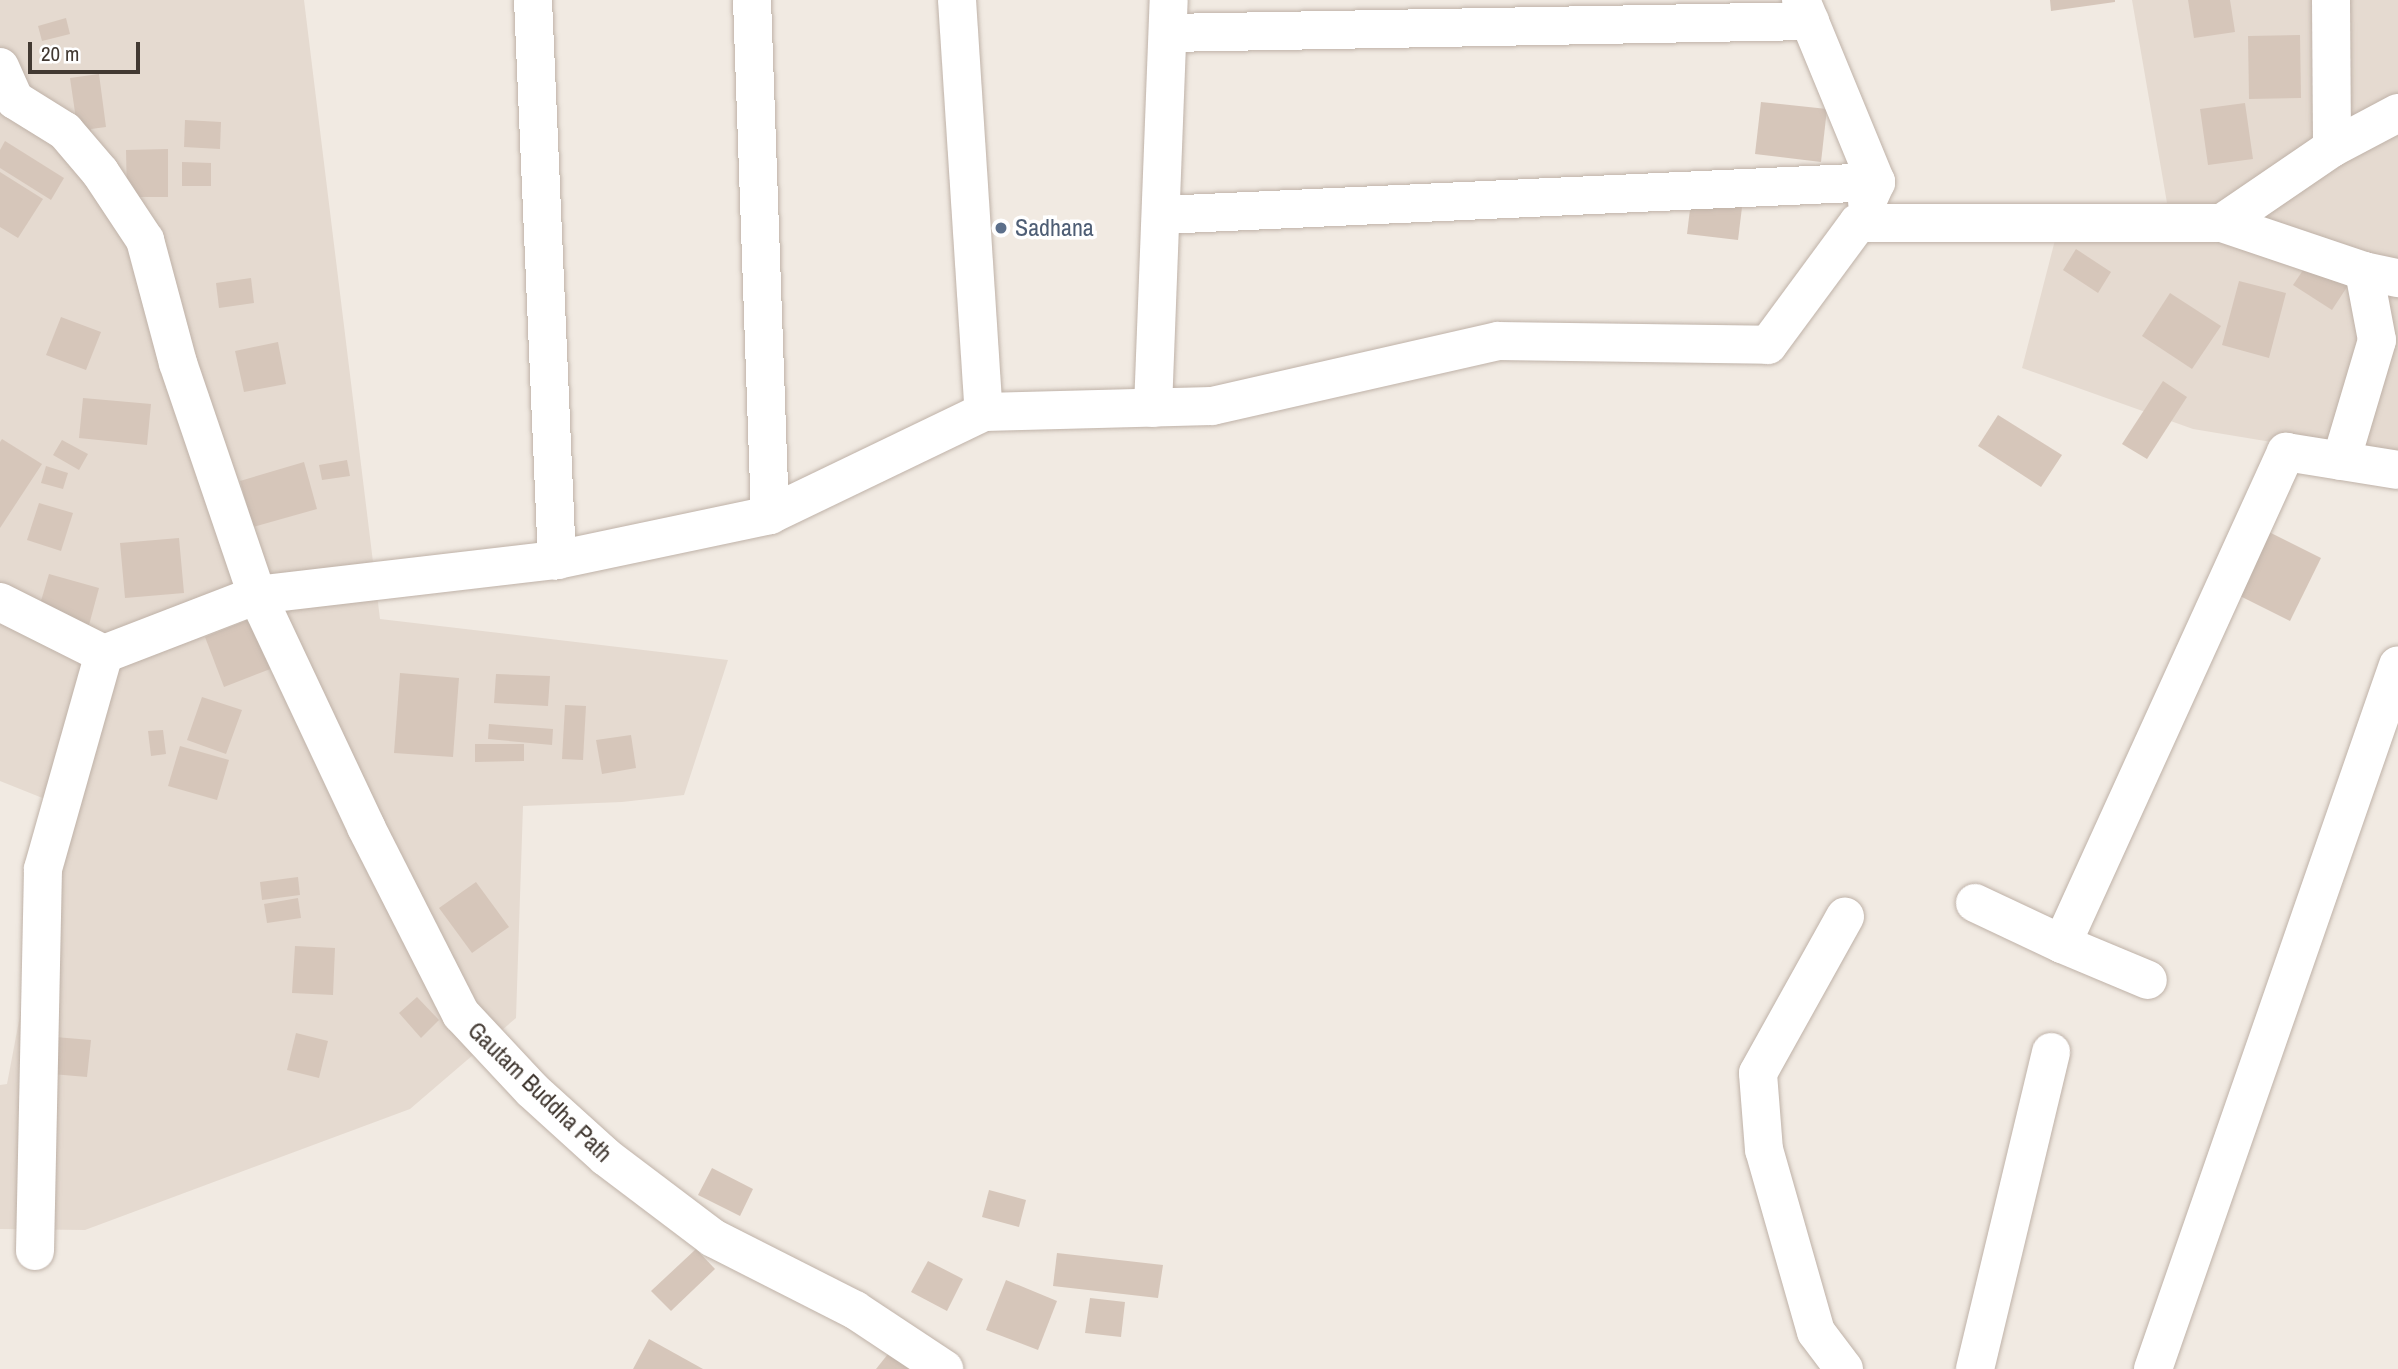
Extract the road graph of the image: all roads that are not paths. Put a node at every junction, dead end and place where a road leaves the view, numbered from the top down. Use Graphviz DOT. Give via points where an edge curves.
graph roads {
  1 [pos="533,0"];
  2 [pos="752,0"];
  3 [pos="957,0"];
  4 [pos="2332,0"];
  5 [pos="1805,11"];
  6 [pos="1169,16"];
  7 [pos="5,96"];
  8 [pos="2398,113"];
  9 [pos="2332,148"];
  10 [pos="1876,182"];
  11 [pos="1162,215"];
  12 [pos="1858,223"];
  13 [pos="2222,223"];
  14 [pos="2381,274"];
  15 [pos="1153,408"];
  16 [pos="984,412"];
  17 [pos="2342,461"];
  18 [pos="2398,470"];
  19 [pos="770,515"];
  20 [pos="557,560"];
  21 [pos="257,595"];
  22 [pos="0,602"];
  23 [pos="104,654"];
  24 [pos="2398,665"];
  25 [pos="1975,903"];
  26 [pos="1845,917"];
  27 [pos="2062,944"];
  28 [pos="2148,980"];
  29 [pos="2051,1052"];
  30 [pos="34,1251"];
  31 [pos="944,1369"];
  32 [pos="1844,1369"];
  33 [pos="1975,1369"];
  34 [pos="2153,1369"];
  1 -- 20 [label="street"];
  2 -- 19 [label="street"];
  3 -- 16 [label="street"];
  4 -- 9 [label="street"];
  5 -- 6 [label="street"];
  5 -- 10 [label="street"];
  6 -- 11 [label="street"];
  7 -- 21 [label="street, Gautam Buddha Path" via="65,131 100,172 145,240 178,363"];
  8 -- 9 [label="street"];
  9 -- 13 [label="street"];
  10 -- 11 [label="street"];
  10 -- 12 [label="street"];
  11 -- 15 [label="street"];
  12 -- 13 [label="street"];
  12 -- 15 [label="street" via="1768,345 1498,341 1212,406"];
  13 -- 14 [label="street"];
  14 -- 17 [label="street" via="2377,340"];
  15 -- 16 [label="street"];
  16 -- 19 [label="street"];
  17 -- 18 [label="street"];
  17 -- 27 [label="street" via="2286,452"];
  19 -- 20 [label="street"];
  20 -- 21 [label="street"];
  21 -- 23 [label="street"];
  21 -- 31 [label="street, Gautam Buddha Path" via="461,1014 531,1090 606,1157 713,1238 855,1310"];
  22 -- 23 [label="street"];
  23 -- 30 [label="street" via="43,869"];
  24 -- 34 [label="street"];
  25 -- 27 [label="street"];
  26 -- 32 [label="street" via="1758,1073 1763,1150 1816,1332"];
  27 -- 28 [label="street"];
  29 -- 33 [label="street"];
}
